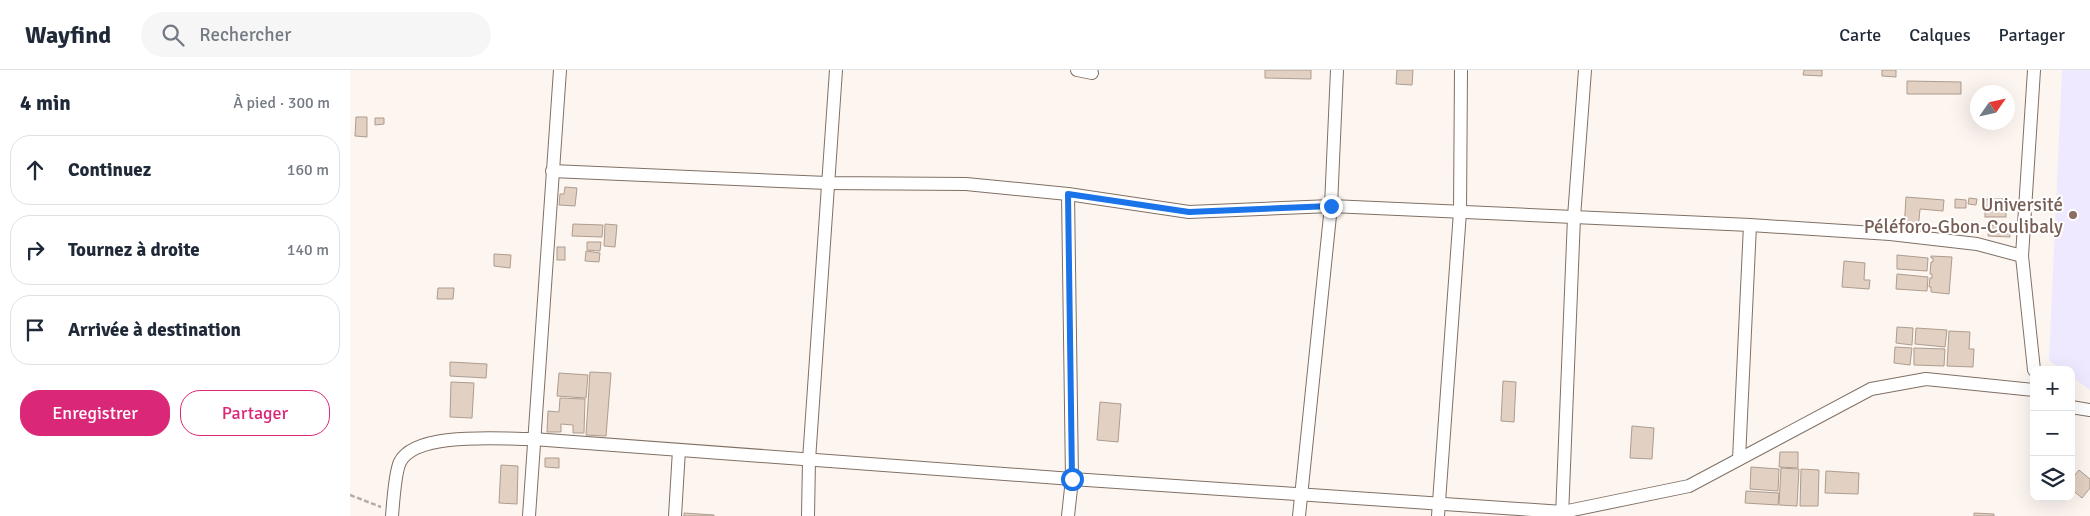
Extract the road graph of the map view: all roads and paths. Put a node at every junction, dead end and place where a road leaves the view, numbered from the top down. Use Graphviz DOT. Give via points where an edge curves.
graph roads {
  1 [pos="560,70"];
  2 [pos="836,70"];
  3 [pos="1077,70"];
  4 [pos="1337,70"];
  5 [pos="1461,70"];
  6 [pos="1585,70"];
  7 [pos="2034,70"];
  8 [pos="1092,73"];
  9 [pos="552,171"];
  10 [pos="827,184"];
  11 [pos="1068,194"];
  12 [pos="1331,206"];
  13 [pos="1460,212"];
  14 [pos="1574,216"];
  15 [pos="1750,224"];
  16 [pos="2022,256"];
  17 [pos="2034,366"];
  18 [pos="2030,390"];
  19 [pos="2075,408"];
  20 [pos="2090,410"];
  21 [pos="533,439"];
  22 [pos="679,450"];
  23 [pos="1739,459"];
  24 [pos="809,460"];
  25 [pos="1072,479"];
  26 [pos="350,495"];
  27 [pos="1300,495"];
  28 [pos="1438,510"];
  29 [pos="392,511"];
  30 [pos="1562,514"];
  31 [pos="528,516"];
  32 [pos="675,516"];
  33 [pos="808,516"];
  34 [pos="1068,516"];
  35 [pos="1298,516"];
  1 -- 9 [label="street"];
  2 -- 10 [label="street"];
  3 -- 8 [label="street"];
  4 -- 12 [label="street"];
  5 -- 13 [label="street"];
  6 -- 14 [label="street"];
  7 -- 16 [label="street"];
  9 -- 10 [label="street"];
  9 -- 21 [label="street"];
  10 -- 11 [label="street" via="966,184"];
  10 -- 24 [label="street"];
  11 -- 12 [label="street" via="1189,212"];
  11 -- 25 [label="street"];
  12 -- 13 [label="street"];
  12 -- 27 [label="street"];
  13 -- 14 [label="street"];
  13 -- 28 [label="street"];
  14 -- 15 [label="street"];
  14 -- 30 [label="street"];
  15 -- 16 [label="street" via="1929,238 1977,244"];
  15 -- 23 [label="street"];
  16 -- 17 [label="street"];
  18 -- 23 [label="street" via="1926,380 1871,389"];
  19 -- 20 [label="street"];
  21 -- 22 [label="street"];
  21 -- 29 [label="street" via="463,438 416,447 400,462"];
  21 -- 31 [label="street"];
  22 -- 24 [label="street"];
  22 -- 32 [label="street"];
  23 -- 30 [label="street" via="1689,486"];
  24 -- 25 [label="street"];
  24 -- 33 [label="street"];
  25 -- 27 [label="street"];
  25 -- 34 [label="street"];
  26 -- 29 [label="path"];
  27 -- 28 [label="street"];
  27 -- 35 [label="street"];
  28 -- 30 [label="street"];
}
